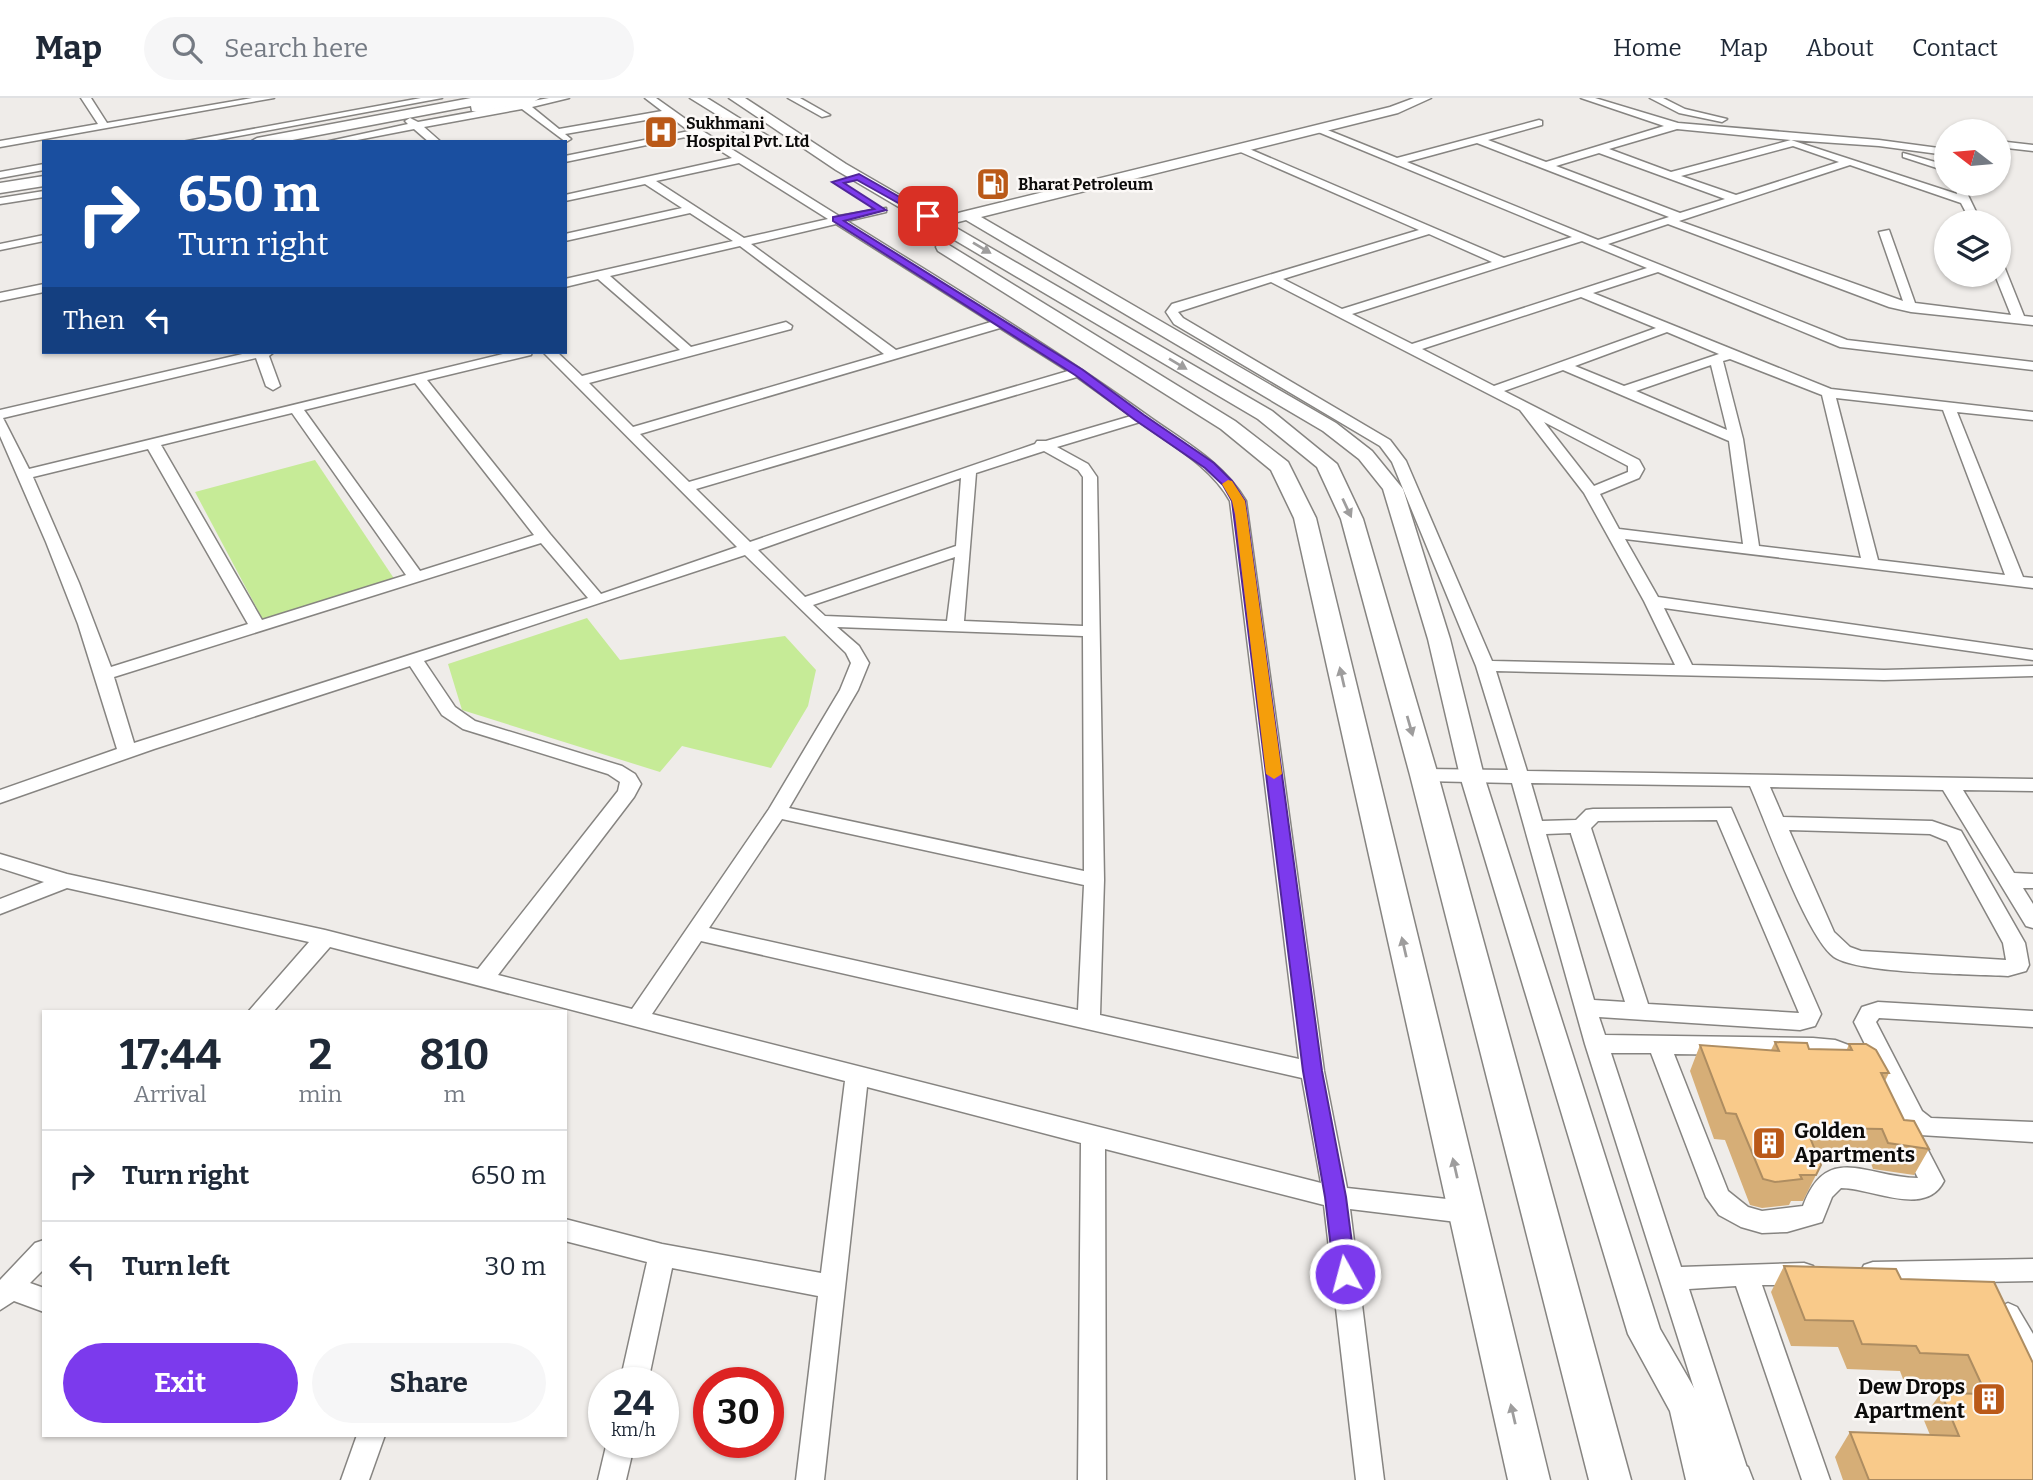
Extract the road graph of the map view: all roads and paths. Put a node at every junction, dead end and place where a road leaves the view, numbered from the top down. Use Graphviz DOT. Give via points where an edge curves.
graph roads {
  1 [pos="88,98"];
  2 [pos="269,98"];
  3 [pos="437,98"];
  4 [pos="494,98"];
  5 [pos="564,98"];
  6 [pos="650,98"];
  7 [pos="679,98"];
  8 [pos="736,98"];
  9 [pos="793,98"];
  10 [pos="1425,98"];
  11 [pos="1586,98"];
  12 [pos="700,100"];
  13 [pos="529,102"];
  14 [pos="1651,102"];
  15 [pos="206,109"];
  16 [pos="670,113"];
  17 [pos="825,115"];
  18 [pos="215,117"];
  19 [pos="409,120"];
  20 [pos="1739,121"];
  21 [pos="1751,122"];
  22 [pos="1539,123"];
  23 [pos="223,125"];
  24 [pos="104,126"];
  25 [pos="1675,126"];
  26 [pos="1316,129"];
  27 [pos="557,132"];
  28 [pos="697,132"];
  29 [pos="231,134"];
  30 [pos="1919,136"];
  31 [pos="1773,137"];
  32 [pos="198,140"];
  33 [pos="271,140"];
  34 [pos="309,140"];
  35 [pos="337,140"];
  36 [pos="434,140"];
  37 [pos="1479,140"];
  38 [pos="1861,141"];
  39 [pos="1792,143"];
  40 [pos="0,144"];
  41 [pos="2011,145"];
  42 [pos="2033,148"];
  43 [pos="1240,149"];
  44 [pos="784,150"];
  45 [pos="1601,150"];
  46 [pos="1934,150"];
  47 [pos="586,155"];
  48 [pos="567,159"];
  49 [pos="743,159"];
  50 [pos="1399,161"];
  51 [pos="1849,162"];
  52 [pos="1934,164"];
  53 [pos="1544,166"];
  54 [pos="42,167"];
  55 [pos="0,175"];
  56 [pos="1671,175"];
  57 [pos="42,181"];
  58 [pos="648,181"];
  59 [pos="846,183"];
  60 [pos="0,188"];
  61 [pos="42,191"];
  62 [pos="1962,196"];
  63 [pos="567,198"];
  64 [pos="1733,198"];
  65 [pos="0,199"];
  66 [pos="1964,200"];
  67 [pos="693,209"];
  68 [pos="1969,210"];
  69 [pos="967,215"];
  70 [pos="836,219"];
  71 [pos="1674,219"];
  72 [pos="939,223"];
  73 [pos="1428,231"];
  74 [pos="1885,232"];
  75 [pos="1584,237"];
  76 [pos="42,238"];
  77 [pos="567,238"];
  78 [pos="742,242"];
  79 [pos="1600,243"];
  80 [pos="0,247"];
  81 [pos="1502,262"];
  82 [pos="1658,268"];
  83 [pos="601,275"];
  84 [pos="1272,278"];
  85 [pos="567,283"];
  86 [pos="2006,287"];
  87 [pos="42,288"];
  88 [pos="1581,292"];
  89 [pos="0,297"];
  90 [pos="1912,308"];
  91 [pos="1085,309"];
  92 [pos="1343,313"];
  93 [pos="1055,317"];
  94 [pos="2019,319"];
  95 [pos="2033,321"];
  96 [pos="1000,324"];
  97 [pos="786,326"];
  98 [pos="1665,329"];
  99 [pos="1413,348"];
  100 [pos="688,351"];
  101 [pos="260,354"];
  102 [pos="264,354"];
  103 [pos="518,354"];
  104 [pos="552,354"];
  105 [pos="892,354"];
  106 [pos="1723,357"];
  107 [pos="1562,365"];
  108 [pos="2033,366"];
  109 [pos="1079,372"];
  110 [pos="418,378"];
  111 [pos="580,381"];
  112 [pos="273,386"];
  113 [pos="1496,390"];
  114 [pos="1624,391"];
  115 [pos="1828,393"];
  116 [pos="1522,405"];
  117 [pos="1949,408"];
  118 [pos="296,409"];
  119 [pos="0,414"];
  120 [pos="2033,416"];
  121 [pos="1139,418"];
  122 [pos="0,421"];
  123 [pos="631,432"];
  124 [pos="1736,439"];
  125 [pos="152,443"];
  126 [pos="1042,444"];
  127 [pos="969,472"];
  128 [pos="26,474"];
  129 [pos="685,488"];
  130 [pos="1591,492"];
  131 [pos="1614,533"];
  132 [pos="544,537"];
  133 [pos="748,548"];
  134 [pos="964,549"];
  135 [pos="1752,549"];
  136 [pos="1871,564"];
  137 [pos="415,577"];
  138 [pos="2025,582"];
  139 [pos="598,600"];
  140 [pos="1653,601"];
  141 [pos="803,603"];
  142 [pos="820,621"];
  143 [pos="257,626"];
  144 [pos="955,626"];
  145 [pos="1091,631"];
  146 [pos="2033,655"];
  147 [pos="414,659"];
  148 [pos="1485,666"];
  149 [pos="1686,670"];
  150 [pos="2033,671"];
  151 [pos="106,674"];
  152 [pos="127,750"];
  153 [pos="1424,775"];
  154 [pos="1472,776"];
  155 [pos="1520,778"];
  156 [pos="1757,780"];
  157 [pos="1949,783"];
  158 [pos="2033,785"];
  159 [pos="0,797"];
  160 [pos="777,812"];
  161 [pos="1775,823"];
  162 [pos="1581,826"];
  163 [pos="1534,828"];
  164 [pos="0,862"];
  165 [pos="1094,880"];
  166 [pos="2008,880"];
  167 [pos="66,881"];
  168 [pos="2033,881"];
  169 [pos="0,907"];
  170 [pos="2033,921"];
  171 [pos="696,933"];
  172 [pos="326,938"];
  173 [pos="482,980"];
  174 [pos="1585,1007"];
  175 [pos="262,1010"];
  176 [pos="1639,1010"];
  177 [pos="2033,1019"];
  178 [pos="636,1020"];
  179 [pos="1088,1021"];
  180 [pos="1596,1044"];
  181 [pos="1659,1045"];
  182 [pos="1312,1071"];
  183 [pos="857,1074"];
  184 [pos="2033,1132"];
  185 [pos="1093,1134"];
  186 [pos="1336,1197"];
  187 [pos="1465,1212"];
  188 [pos="567,1231"];
  189 [pos="42,1253"];
  190 [pos="662,1255"];
  191 [pos="2033,1270"];
  192 [pos="1984,1271"];
  193 [pos="1825,1273"];
  194 [pos="1852,1273"];
  195 [pos="1745,1274"];
  196 [pos="1673,1279"];
  197 [pos="832,1287"];
  198 [pos="6,1293"];
  199 [pos="42,1300"];
  200 [pos="2033,1360"];
  201 [pos="637,1367"];
  202 [pos="370,1437"];
  203 [pos="617,1458"];
  204 [pos="355,1480"];
  205 [pos="612,1480"];
  206 [pos="810,1480"];
  207 [pos="1092,1480"];
  208 [pos="1370,1480"];
  209 [pos="1529,1480"];
  210 [pos="1610,1480"];
  211 [pos="1720,1480"];
  212 [pos="1816,1480"];
  1 -- 24 [label="street"];
  2 -- 15 [label="street"];
  3 -- 29 [label="street"];
  4 -- 19 [label="main road"];
  5 -- 13 [label="street"];
  6 -- 16 [label="street"];
  7 -- 12 [label="main road"];
  8 -- 59 [label="main road"];
  9 -- 17 [label="street"];
  10 -- 26 [label="street"];
  11 -- 14 [label="street" via="1618,109"];
  12 -- 44 [label="main road"];
  13 -- 19 [label="main road"];
  13 -- 27 [label="street"];
  14 -- 20 [label="street"];
  14 -- 25 [label="street"];
  15 -- 18 [label="street"];
  15 -- 24 [label="street"];
  16 -- 27 [label="street"];
  16 -- 28 [label="street"];
  19 -- 33 [label="main road"];
  19 -- 34 [label="main road"];
  19 -- 35 [label="street"];
  19 -- 36 [label="street"];
  21 -- 30 [label="street"];
  22 -- 37 [label="street"];
  23 -- 29 [label="street"];
  24 -- 40 [label="street"];
  25 -- 31 [label="street"];
  25 -- 45 [label="street"];
  26 -- 43 [label="street"];
  26 -- 50 [label="street"];
  27 -- 47 [label="street"];
  28 -- 47 [label="street"];
  28 -- 49 [label="street"];
  29 -- 32 [label="street"];
  31 -- 38 [label="street"];
  31 -- 39 [label="street"];
  37 -- 50 [label="street"];
  37 -- 53 [label="street"];
  38 -- 46 [label="street"];
  38 -- 52 [label="street"];
  39 -- 51 [label="street"];
  39 -- 56 [label="street"];
  41 -- 42 [label="street"];
  43 -- 69 [label="street"];
  43 -- 73 [label="street"];
  45 -- 53 [label="street"];
  45 -- 56 [label="street"];
  47 -- 48 [label="street"];
  49 -- 58 [label="street"];
  49 -- 70 [label="street"];
  50 -- 75 [label="street"];
  51 -- 64 [label="street"];
  51 -- 66 [label="street"];
  53 -- 71 [label="street"];
  54 -- 55 [label="street"];
  56 -- 64 [label="street"];
  57 -- 60 [label="main road"];
  58 -- 63 [label="street"];
  58 -- 67 [label="street"];
  59 -- 70 [label="street"];
  59 -- 72 [label="main road"];
  59 -- 93 [label="main road"];
  61 -- 65 [label="main road"];
  62 -- 66 [label="street"];
  64 -- 71 [label="street"];
  66 -- 68 [label="street"];
  67 -- 77 [label="street"];
  67 -- 78 [label="street"];
  69 -- 72 [label="street"];
  69 -- 154 [label="street" via="1167,329 1373,460 1393,489 1439,639"];
  70 -- 78 [label="street"];
  70 -- 96 [label="street"];
  71 -- 79 [label="street"];
  71 -- 90 [label="street"];
  72 -- 91 [label="main road, one-way"];
  73 -- 81 [label="street"];
  73 -- 84 [label="street"];
  74 -- 90 [label="street"];
  75 -- 79 [label="street"];
  75 -- 81 [label="street"];
  76 -- 80 [label="street"];
  78 -- 83 [label="street"];
  78 -- 105 [label="street"];
  79 -- 82 [label="street"];
  81 -- 92 [label="street"];
  82 -- 88 [label="street"];
  82 -- 108 [label="street" via="1856,347"];
  83 -- 85 [label="street"];
  83 -- 100 [label="street"];
  84 -- 92 [label="street"];
  84 -- 148 [label="street" via="1171,312 1178,321 1385,443 1399,461"];
  86 -- 94 [label="street"];
  87 -- 89 [label="street"];
  88 -- 98 [label="street"];
  88 -- 99 [label="street"];
  90 -- 94 [label="street"];
  91 -- 93 [label="main road"];
  91 -- 153 [label="main road, one-way" via="1265,415 1326,464 1352,519"];
  92 -- 99 [label="street"];
  187 -- 93 [label="main road, one-way" via="1305,518 1280,467 1227,425"];
  94 -- 95 [label="street"];
  96 -- 105 [label="street"];
  96 -- 109 [label="street"];
  97 -- 100 [label="street"];
  98 -- 106 [label="street"];
  98 -- 107 [label="street"];
  99 -- 113 [label="street"];
  100 -- 111 [label="street"];
  101 -- 119 [label="street"];
  102 -- 112 [label="street"];
  103 -- 110 [label="street"];
  104 -- 111 [label="street"];
  105 -- 123 [label="street"];
  106 -- 114 [label="street"];
  106 -- 115 [label="street"];
  106 -- 124 [label="street"];
  107 -- 113 [label="street"];
  107 -- 114 [label="street"];
  109 -- 121 [label="street"];
  109 -- 129 [label="street"];
  110 -- 118 [label="street"];
  110 -- 132 [label="street"];
  111 -- 123 [label="street"];
  113 -- 116 [label="street"];
  114 -- 124 [label="street"];
  115 -- 117 [label="street"];
  115 -- 136 [label="street"];
  116 -- 130 [label="street"];
  116 -- 130 [label="street" via="1634,463 1634,475"];
  117 -- 120 [label="street"];
  117 -- 138 [label="street"];
  118 -- 125 [label="street"];
  118 -- 137 [label="street"];
  121 -- 126 [label="street"];
  121 -- 182 [label="street" via="1209,466 1228,483 1238,501"];
  122 -- 128 [label="street"];
  123 -- 129 [label="street"];
  124 -- 135 [label="street"];
  125 -- 128 [label="street"];
  125 -- 143 [label="street"];
  126 -- 127 [label="street"];
  126 -- 145 [label="street" via="1083,467 1090,477"];
  127 -- 133 [label="street"];
  127 -- 134 [label="street"];
  128 -- 151 [label="street"];
  129 -- 133 [label="street"];
  130 -- 131 [label="street"];
  131 -- 135 [label="street"];
  131 -- 140 [label="street"];
  132 -- 137 [label="street"];
  132 -- 139 [label="street"];
  133 -- 139 [label="street"];
  133 -- 141 [label="street"];
  134 -- 141 [label="street"];
  134 -- 144 [label="street"];
  135 -- 136 [label="street"];
  136 -- 138 [label="street"];
  137 -- 143 [label="street"];
  139 -- 147 [label="street"];
  140 -- 146 [label="street"];
  140 -- 149 [label="street"];
  141 -- 142 [label="street"];
  142 -- 144 [label="street"];
  142 -- 160 [label="street" via="853,650 860,663 858,674"];
  143 -- 151 [label="street"];
  144 -- 145 [label="street"];
  145 -- 165 [label="street"];
  147 -- 152 [label="street"];
  147 -- 173 [label="street" via="454,717 615,771 631,783"];
  148 -- 149 [label="street"];
  148 -- 155 [label="street"];
  149 -- 150 [label="street" via="1884,675"];
  151 -- 152 [label="street"];
  152 -- 159 [label="street"];
  153 -- 154 [label="street"];
  153 -- 210 [label="main road"];
  154 -- 155 [label="street"];
  154 -- 211 [label="street" via="1646,1334"];
  155 -- 156 [label="street"];
  155 -- 163 [label="street"];
  156 -- 157 [label="street"];
  156 -- 161 [label="street"];
  157 -- 158 [label="street"];
  157 -- 166 [label="street"];
  160 -- 165 [label="street"];
  160 -- 171 [label="street"];
  161 -- 161 [label="street" via="1825,936 1842,952 1859,959 2018,965 2014,943 1954,836 1933,828"];
  162 -- 163 [label="street"];
  162 -- 176 [label="street"];
  162 -- 176 [label="street" via="1593,816 1724,813 1810,1014 1800,1022"];
  163 -- 174 [label="street"];
  164 -- 167 [label="street"];
  165 -- 179 [label="street"];
  166 -- 168 [label="street"];
  166 -- 170 [label="street"];
  167 -- 169 [label="street"];
  167 -- 172 [label="street"];
  171 -- 178 [label="street"];
  171 -- 179 [label="street"];
  172 -- 173 [label="street"];
  172 -- 175 [label="street"];
  173 -- 178 [label="street"];
  174 -- 176 [label="street"];
  174 -- 180 [label="street"];
  177 -- 184 [label="street" via="1878,1010 1865,1022 1913,1118 1926,1127"];
  178 -- 183 [label="street"];
  179 -- 182 [label="street"];
  180 -- 181 [label="street"];
  180 -- 196 [label="street"];
  181 -- 181 [label="street" via="1813,1046 1857,1056 1873,1068 1932,1181 1922,1188 1899,1187 1850,1176 1832,1180 1821,1190 1813,1214 1792,1222 1745,1220 1718,1197"];
  182 -- 186 [label="street"];
  183 -- 185 [label="street"];
  183 -- 197 [label="street"];
  185 -- 186 [label="street"];
  185 -- 207 [label="street"];
  186 -- 187 [label="street"];
  186 -- 208 [label="street"];
  209 -- 187 [label="main road, one-way"];
  188 -- 190 [label="street"];
  189 -- 198 [label="street"];
  190 -- 197 [label="street"];
  190 -- 201 [label="street"];
  191 -- 192 [label="street"];
  192 -- 194 [label="street"];
  192 -- 200 [label="street"];
  193 -- 195 [label="street"];
  195 -- 196 [label="street"];
  195 -- 212 [label="street"];
  196 -- 211 [label="street"];
  197 -- 206 [label="street"];
  198 -- 199 [label="street"];
  202 -- 204 [label="street"];
  203 -- 205 [label="street"];
}
